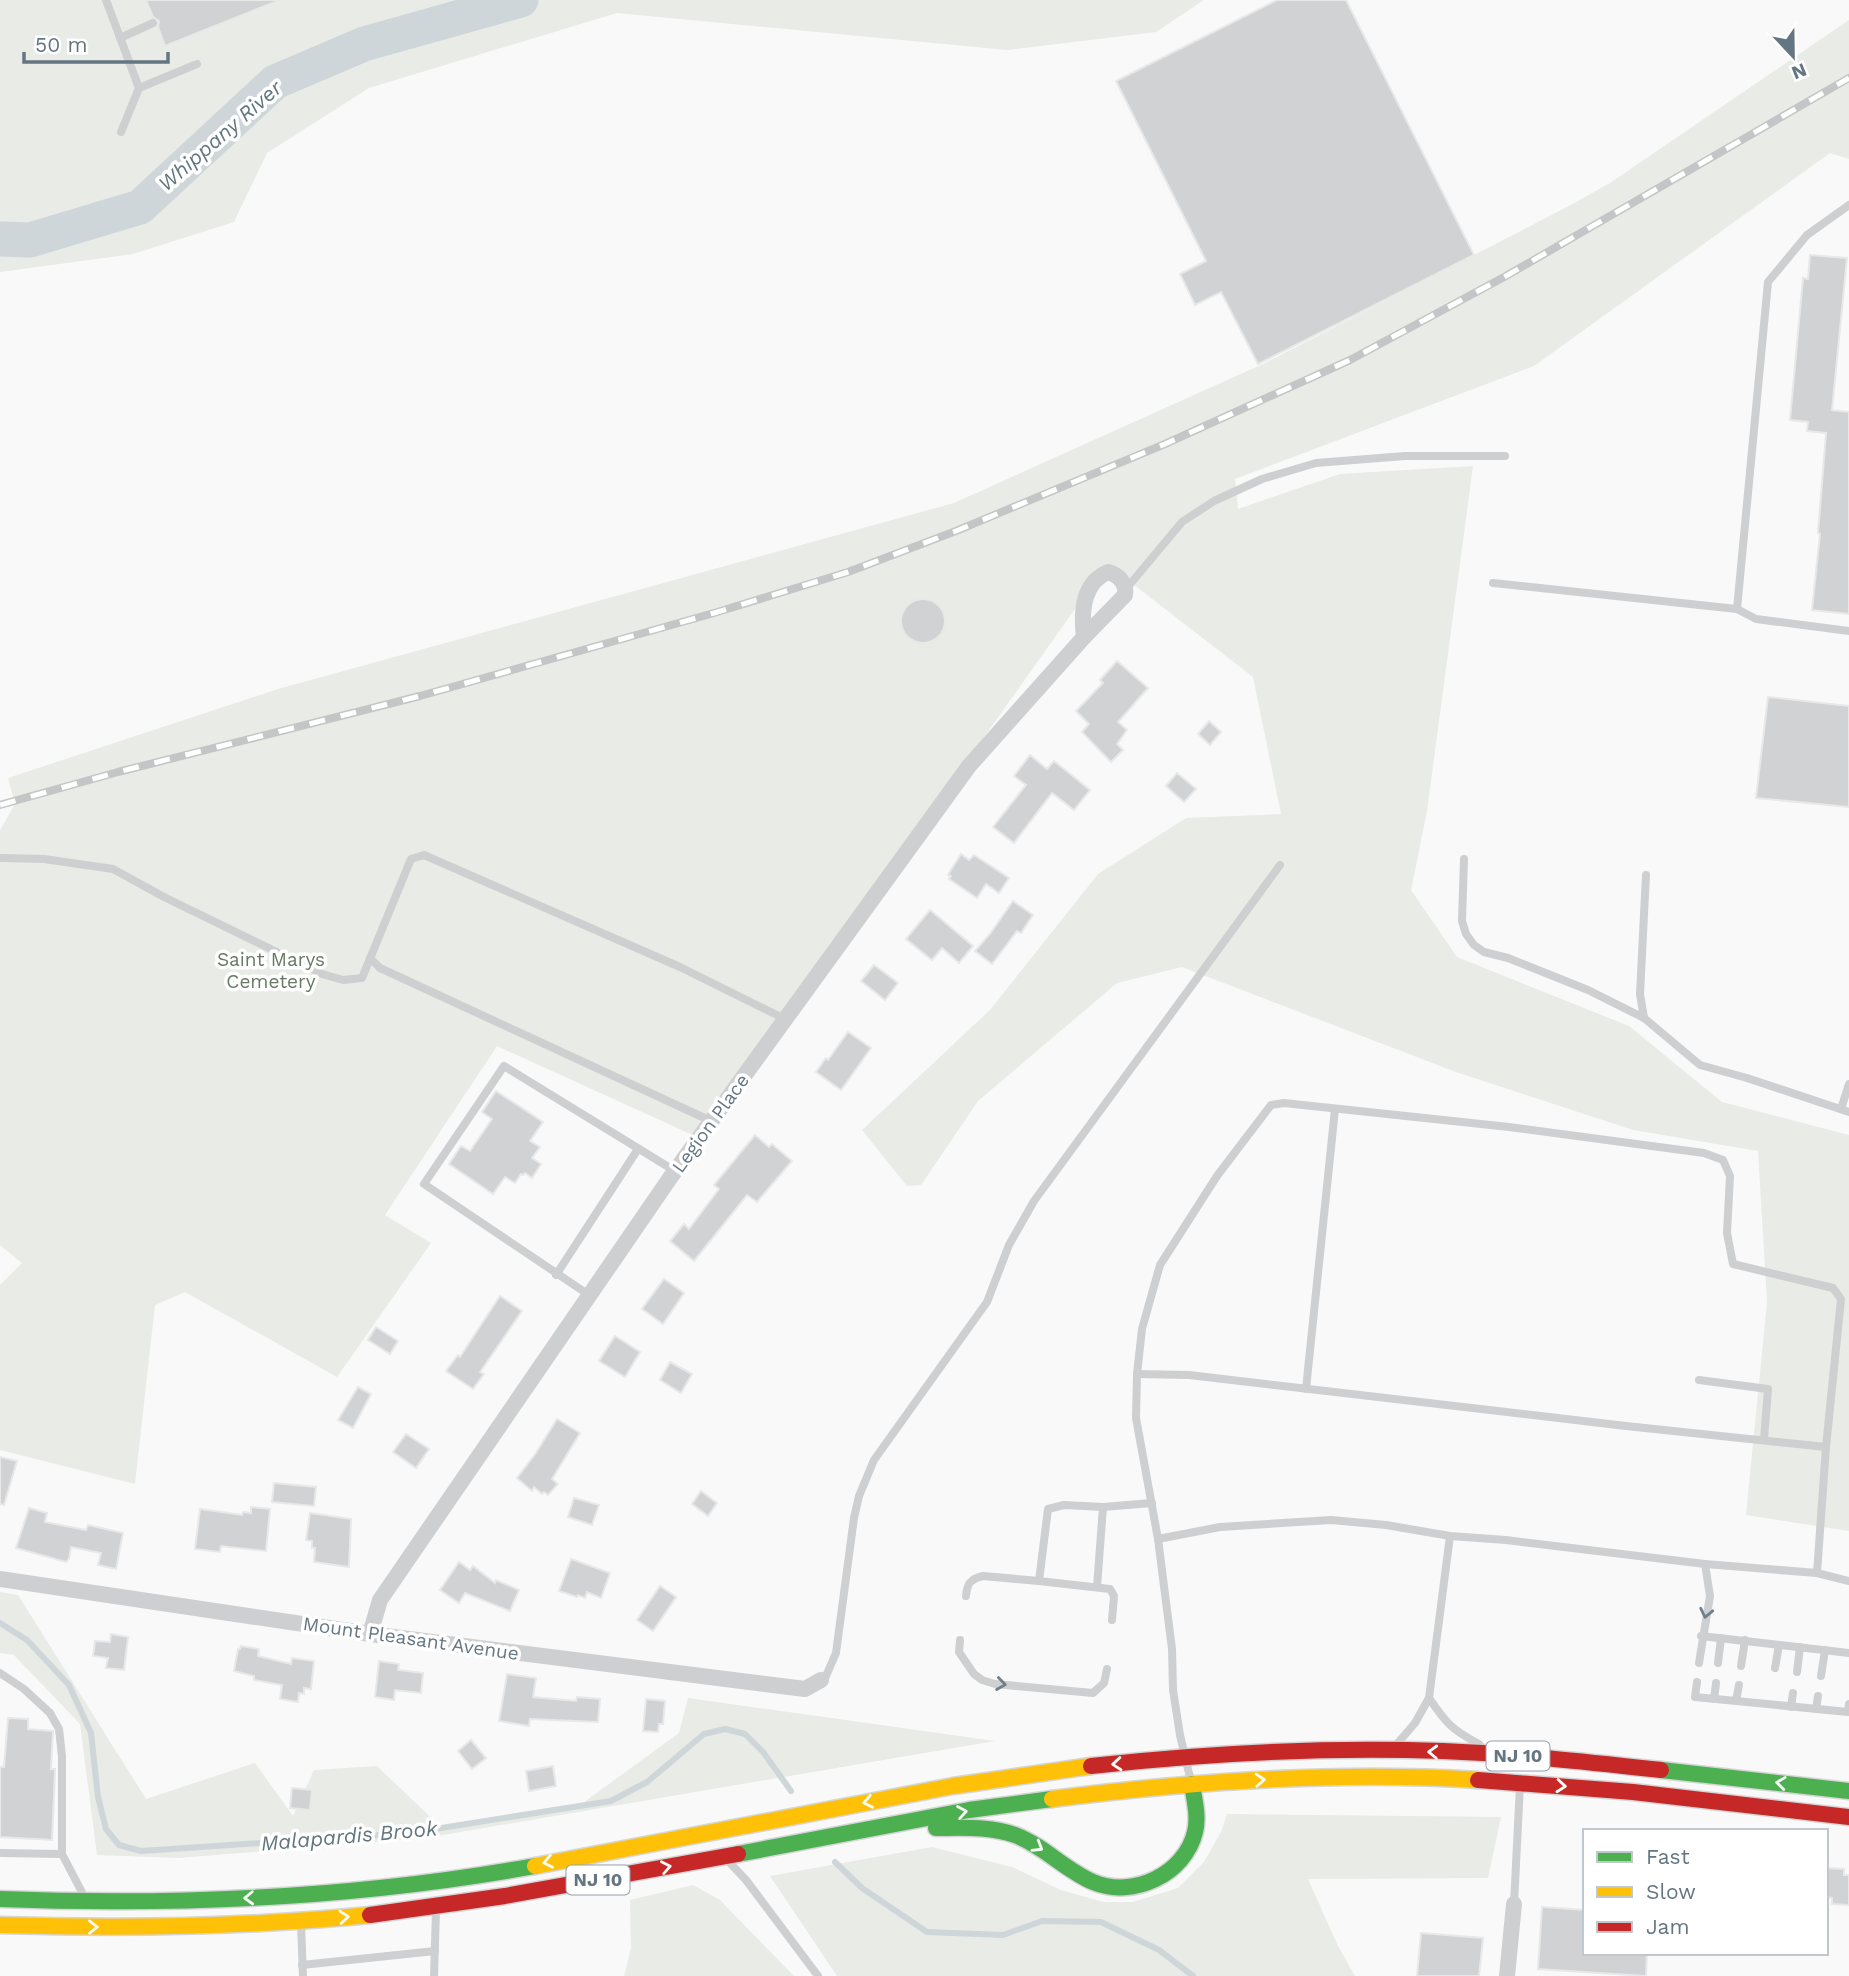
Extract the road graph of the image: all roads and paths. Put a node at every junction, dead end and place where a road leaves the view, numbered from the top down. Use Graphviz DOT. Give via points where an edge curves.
graph roads {
  1 [pos="106,0"];
  2 [pos="153,23"];
  3 [pos="120,37"];
  4 [pos="197,64"];
  5 [pos="139,89"];
  6 [pos="121,132"];
  7 [pos="1849,205"];
  8 [pos="1505,456"];
  9 [pos="1493,583"];
  10 [pos="1126,589"];
  11 [pos="1737,609"];
  12 [pos="1849,631"];
  13 [pos="1084,637"];
  14 [pos="0,858"];
  15 [pos="1464,859"];
  16 [pos="1280,865"];
  17 [pos="1646,875"];
  18 [pos="370,958"];
  19 [pos="1644,1018"];
  20 [pos="785,1019"];
  21 [pos="1849,1084"];
  22 [pos="1335,1109"];
  23 [pos="1845,1111"];
  24 [pos="711,1121"];
  25 [pos="638,1149"];
  26 [pos="675,1171"];
  27 [pos="556,1275"];
  28 [pos="589,1296"];
  29 [pos="1137,1374"];
  30 [pos="1699,1380"];
  31 [pos="1306,1389"];
  32 [pos="1764,1439"];
  33 [pos="1826,1447"];
  34 [pos="1152,1503"];
  35 [pos="1103,1507"];
  36 [pos="1450,1536"];
  37 [pos="1158,1539"];
  38 [pos="1705,1564"];
  39 [pos="1817,1573"];
  40 [pos="0,1579"];
  41 [pos="1039,1581"];
  42 [pos="1849,1581"];
  43 [pos="1097,1587"];
  44 [pos="966,1596"];
  45 [pos="1112,1620"];
  46 [pos="370,1634"];
  47 [pos="1701,1636"];
  48 [pos="1721,1637"];
  49 [pos="960,1640"];
  50 [pos="1745,1640"];
  51 [pos="1779,1645"];
  52 [pos="1800,1647"];
  53 [pos="1825,1650"];
  54 [pos="1849,1653"];
  55 [pos="1699,1663"];
  56 [pos="1718,1663"];
  57 [pos="1741,1667"];
  58 [pos="1107,1668"];
  59 [pos="1775,1668"];
  60 [pos="1797,1672"];
  61 [pos="0,1673"];
  62 [pos="1821,1676"];
  63 [pos="821,1680"];
  64 [pos="1697,1682"];
  65 [pos="1716,1683"];
  66 [pos="1739,1685"];
  67 [pos="1772,1692"];
  68 [pos="1793,1693"];
  69 [pos="1818,1696"];
  70 [pos="1429,1698"];
  71 [pos="1714,1699"];
  72 [pos="1736,1701"];
  73 [pos="1770,1704"];
  74 [pos="1849,1704"];
  75 [pos="1791,1707"];
  76 [pos="1816,1709"];
  77 [pos="1389,1751"];
  78 [pos="1500,1755"];
  79 [pos="1185,1758"];
  80 [pos="1520,1782"];
  81 [pos="1192,1784"];
  82 [pos="1849,1791"];
  83 [pos="1849,1817"];
  84 [pos="876,1827"];
  85 [pos="0,1853"];
  86 [pos="62,1854"];
  87 [pos="723,1856"];
  88 [pos="0,1899"];
  89 [pos="87,1901"];
  90 [pos="1514,1904"];
  91 [pos="436,1907"];
  92 [pos="300,1921"];
  93 [pos="0,1926"];
  94 [pos="46,1928"];
  95 [pos="0,1941"];
  96 [pos="435,1951"];
  97 [pos="302,1965"];
  98 [pos="303,1976"];
  99 [pos="434,1976"];
  100 [pos="818,1976"];
  101 [pos="1507,1976"];
  1 -- 3 [label="lane"];
  2 -- 3 [label="lane"];
  3 -- 5 [label="lane"];
  4 -- 5 [label="lane"];
  5 -- 6 [label="lane"];
  7 -- 11 [label="lane" via="1807,235 1768,282"];
  8 -- 10 [label="lane" via="1405,456 1316,463 1262,480 1214,501 1182,522"];
  9 -- 11 [label="lane"];
  10 -- 13 [label="street, Legion Place" via="1121,603"];
  10 -- 13 [label="street" via="1108,572 1092,584 1084,601"];
  11 -- 12 [label="lane" via="1756,619"];
  13 -- 20 [label="street, Legion Place" via="969,766"];
  14 -- 18 [label="lane" via="113,869 322,974 343,980 362,978"];
  15 -- 19 [label="lane" via="1462,921 1474,945 1588,990"];
  16 -- 63 [label="lane" via="1034,1201 1009,1245 987,1302 874,1460 854,1518 836,1653"];
  17 -- 19 [label="lane" via="1640,994"];
  18 -- 20 [label="lane" via="411,859 424,855 680,967"];
  18 -- 24 [label="lane" via="380,968"];
  19 -- 23 [label="lane" via="1700,1065"];
  20 -- 24 [label="street, Legion Place"];
  21 -- 23 [label="lane"];
  22 -- 29 [label="lane" via="1271,1105 1217,1176 1160,1265 1142,1329"];
  22 -- 31 [label="lane"];
  22 -- 33 [label="lane" via="1509,1127 1704,1153 1723,1160 1730,1176 1727,1233 1733,1264 1833,1288 1841,1300"];
  24 -- 26 [label="street, Legion Place"];
  25 -- 26 [label="lane"];
  25 -- 27 [label="lane"];
  25 -- 27 [label="lane" via="504,1066 424,1184"];
  26 -- 28 [label="street, Legion Place"];
  27 -- 28 [label="lane"];
  28 -- 46 [label="street, Legion Place" via="380,1600"];
  29 -- 31 [label="lane" via="1189,1375"];
  29 -- 34 [label="lane" via="1136,1418"];
  30 -- 32 [label="lane" via="1768,1389"];
  31 -- 32 [label="lane"];
  32 -- 33 [label="lane"];
  33 -- 39 [label="lane"];
  34 -- 35 [label="lane"];
  34 -- 37 [label="lane"];
  35 -- 41 [label="lane" via="1064,1504 1048,1509"];
  35 -- 43 [label="lane"];
  36 -- 37 [label="lane" via="1331,1520 1220,1527"];
  36 -- 38 [label="lane"];
  36 -- 70 [label="lane"];
  37 -- 79 [label="lane" via="1172,1649 1172,1690"];
  38 -- 39 [label="lane"];
  38 -- 47 [label="lane, one-way" via="1710,1596"];
  39 -- 42 [label="lane"];
  40 -- 46 [label="street, Mount Pleasant Avenue"];
  41 -- 43 [label="lane"];
  41 -- 44 [label="lane" via="983,1576 967,1584"];
  43 -- 45 [label="lane" via="1110,1589 1114,1596"];
  46 -- 63 [label="street, Mount Pleasant Avenue" via="805,1689"];
  47 -- 48 [label="lane"];
  47 -- 55 [label="lane"];
  48 -- 50 [label="lane"];
  48 -- 56 [label="lane"];
  49 -- 58 [label="lane, one-way" via="959,1652 974,1674 995,1684 1093,1693 1104,1684"];
  50 -- 51 [label="lane"];
  50 -- 57 [label="lane"];
  51 -- 52 [label="lane"];
  51 -- 59 [label="lane"];
  52 -- 53 [label="lane"];
  52 -- 60 [label="lane"];
  53 -- 54 [label="lane"];
  53 -- 62 [label="lane"];
  61 -- 86 [label="lane" via="50,1713 59,1729"];
  64 -- 71 [label="lane" via="1695,1697"];
  65 -- 71 [label="lane"];
  66 -- 72 [label="lane"];
  67 -- 73 [label="lane"];
  68 -- 75 [label="lane"];
  69 -- 76 [label="lane"];
  70 -- 77 [label="lane" via="1401,1742"];
  70 -- 78 [label="lane" via="1455,1732"];
  71 -- 72 [label="lane"];
  72 -- 73 [label="lane"];
  73 -- 75 [label="lane"];
  74 -- 76 [label="lane" via="1848,1712"];
  75 -- 76 [label="lane"];
  78 -- 77 [label="main road, NJ 10, one-way"];
  77 -- 79 [label="main road, NJ 10"];
  82 -- 78 [label="main road, NJ 10, one-way"];
  79 -- 81 [label="lane"];
  79 -- 89 [label="main road, NJ 10, one-way" via="981,1781 474,1877 274,1897"];
  81 -- 80 [label="main road, NJ 10, one-way" via="1416,1777"];
  80 -- 83 [label="main road, NJ 10, one-way"];
  80 -- 90 [label="lane"];
  84 -- 81 [label="main road, NJ 10, one-way" via="1034,1801"];
  84 -- 81 [label="main road, one-way" via="990,1828 1036,1844 1092,1882 1119,1888 1156,1880 1186,1854 1196,1830"];
  84 -- 87 [label="main road, NJ 10"];
  85 -- 86 [label="lane"];
  86 -- 89 [label="lane"];
  91 -- 87 [label="main road, NJ 10, one-way"];
  87 -- 100 [label="lane"];
  88 -- 89 [label="main road, NJ 10"];
  90 -- 101 [label="street"];
  92 -- 91 [label="main road, NJ 10, one-way"];
  91 -- 96 [label="lane"];
  94 -- 92 [label="main road, NJ 10, one-way"];
  92 -- 97 [label="lane"];
  93 -- 94 [label="main road, NJ 10"];
  94 -- 95 [label="main road"];
  96 -- 97 [label="lane"];
  96 -- 99 [label="lane"];
  97 -- 98 [label="lane"];
}
